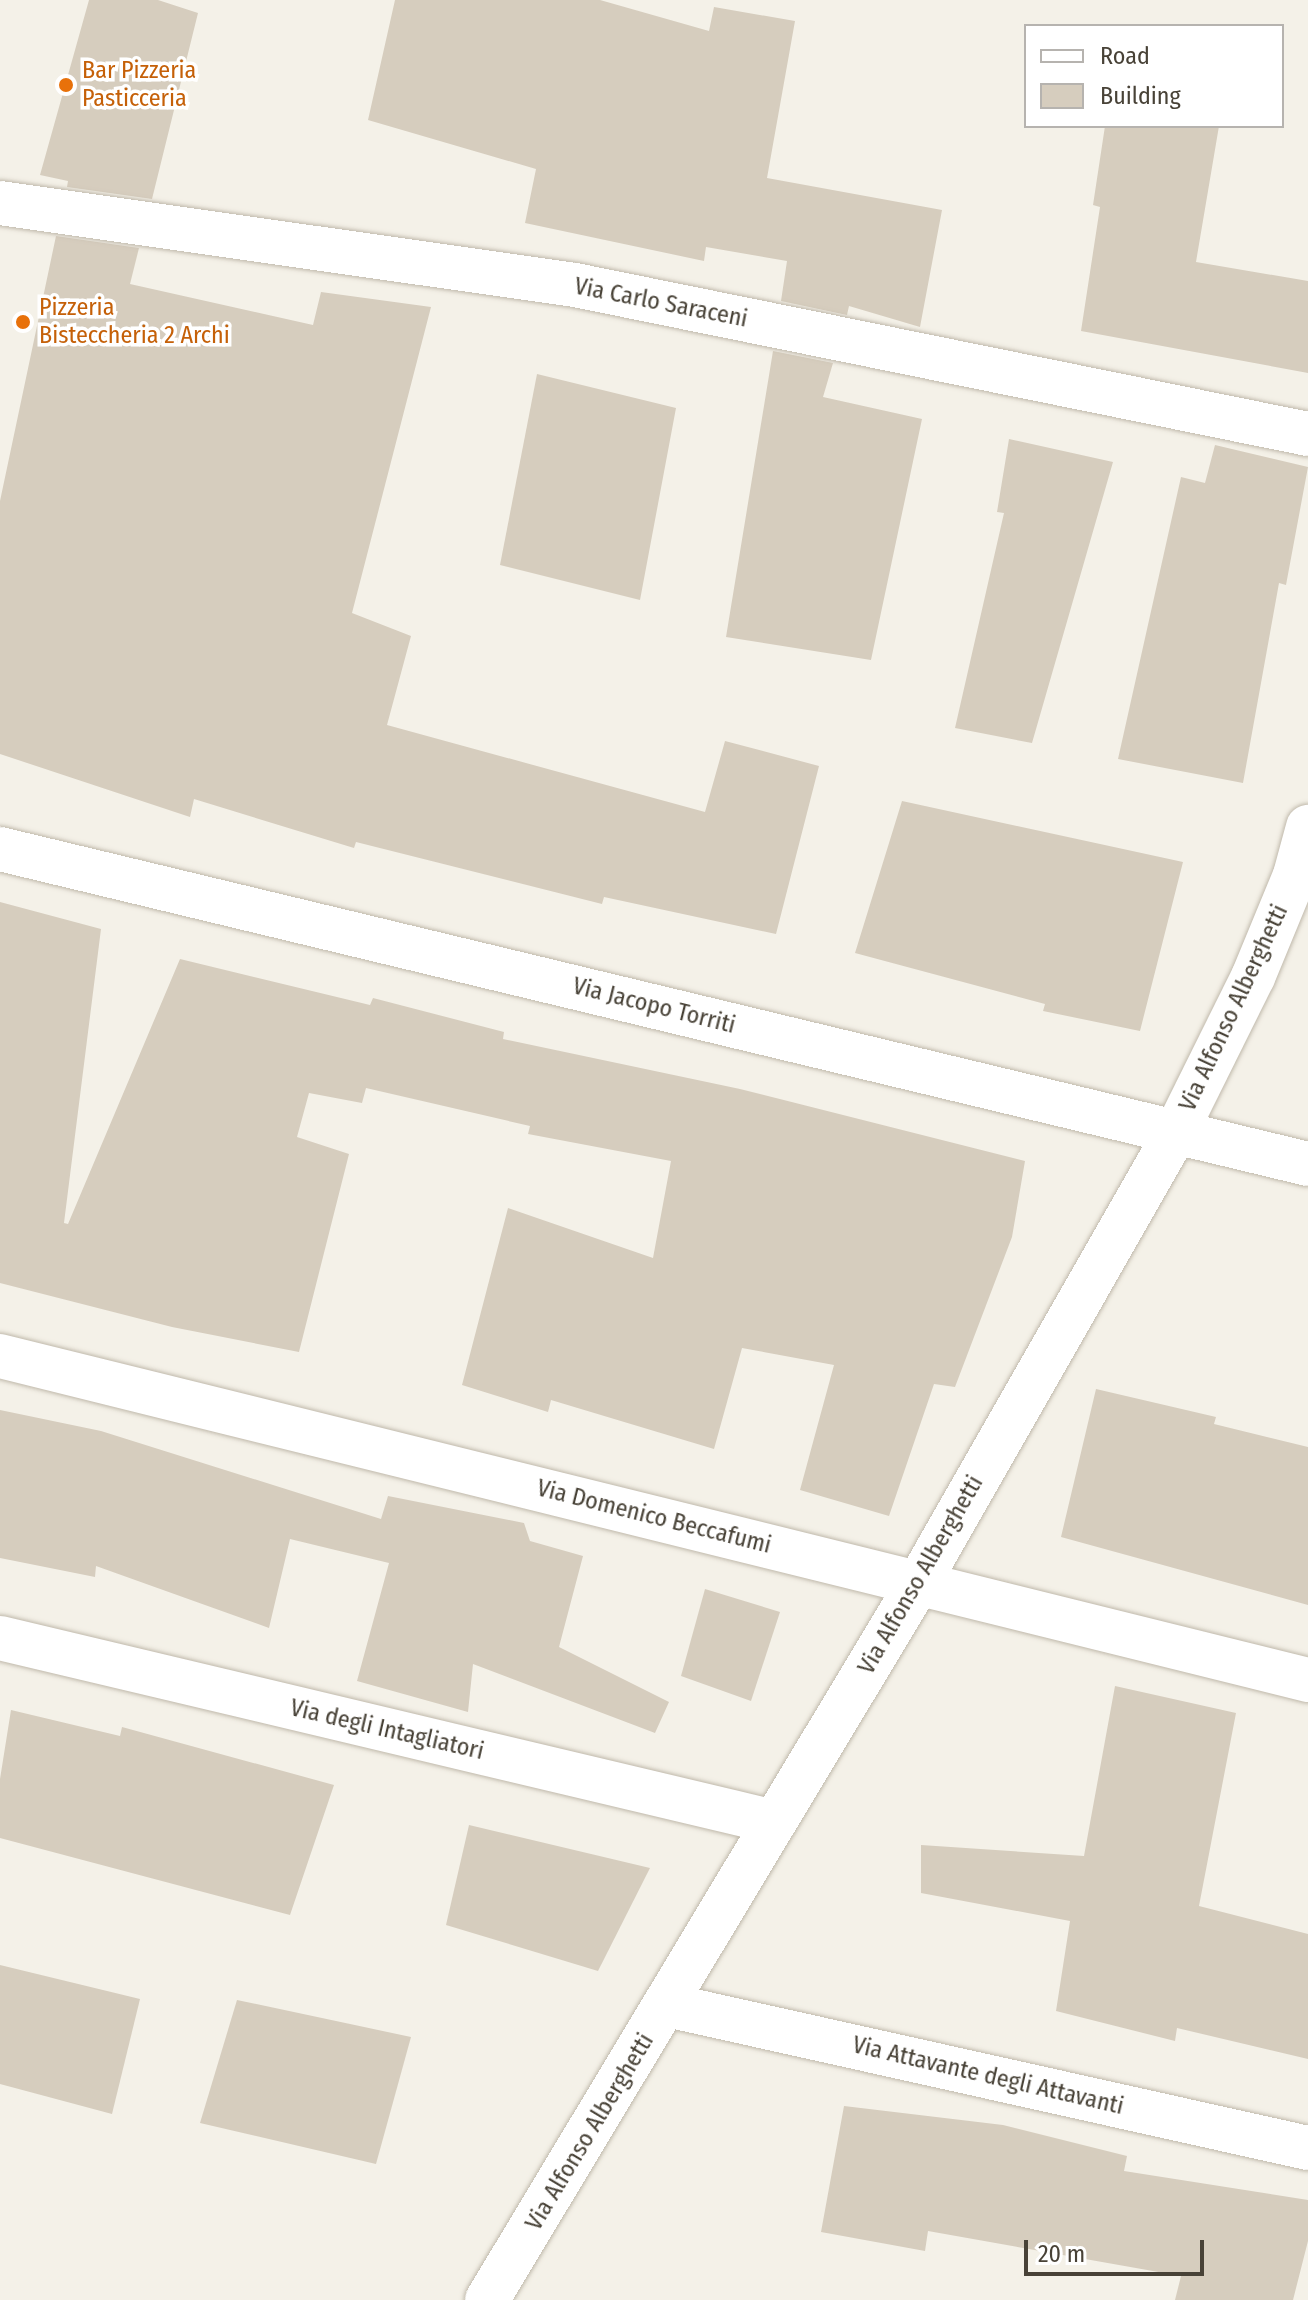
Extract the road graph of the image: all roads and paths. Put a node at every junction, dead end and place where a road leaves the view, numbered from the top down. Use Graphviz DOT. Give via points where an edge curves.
graph roads {
  1 [pos="4,204"];
  2 [pos="1308,434"];
  3 [pos="1308,827"];
  4 [pos="0,849"];
  5 [pos="1176,1132"];
  6 [pos="1308,1164"];
  7 [pos="0,1356"];
  8 [pos="919,1582"];
  9 [pos="0,1638"];
  10 [pos="1308,1680"];
  11 [pos="774,1822"];
  12 [pos="667,2005"];
  13 [pos="1308,2148"];
  14 [pos="487,2300"];
  1 -- 2 [label="street, Via Carlo Saraceni" via="575,285"];
  3 -- 5 [label="street, Via Alfonso Alberghetti" via="1295,875 1253,977"];
  4 -- 5 [label="street, Via Jacopo Torriti"];
  5 -- 6 [label="street, Via Jacopo Torriti"];
  5 -- 8 [label="street, Via Alfonso Alberghetti"];
  7 -- 8 [label="street, Via Domenico Beccafumi"];
  8 -- 10 [label="street, Via Domenico Beccafumi"];
  8 -- 11 [label="street, Via Alfonso Alberghetti"];
  9 -- 11 [label="street, Via degli Intagliatori"];
  11 -- 12 [label="street, Via Alfonso Alberghetti"];
  12 -- 13 [label="street, Via Attavante degli Attavanti"];
  12 -- 14 [label="street, Via Alfonso Alberghetti"];
}
